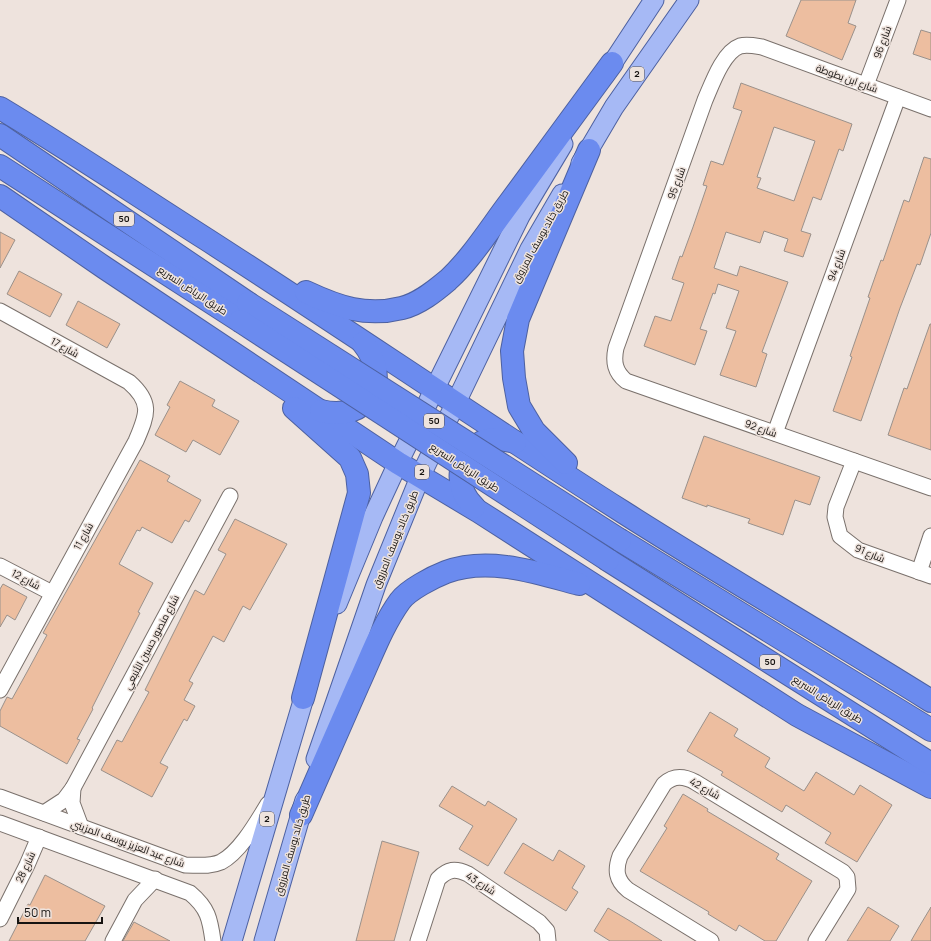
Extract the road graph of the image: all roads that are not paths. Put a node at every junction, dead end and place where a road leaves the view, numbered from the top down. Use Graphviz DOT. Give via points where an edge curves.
graph roads {
  1 [pos="654,0"];
  2 [pos="689,0"];
  3 [pos="898,0"];
  4 [pos="762,47"];
  5 [pos="612,63"];
  6 [pos="866,85"];
  7 [pos="898,97"];
  8 [pos="0,108"];
  9 [pos="931,109"];
  10 [pos="0,135"];
  11 [pos="589,150"];
  12 [pos="0,166"];
  13 [pos="0,196"];
  14 [pos="241,260"];
  15 [pos="244,312"];
  16 [pos="1,313"];
  17 [pos="363,343"];
  18 [pos="616,348"];
  19 [pos="230,352"];
  20 [pos="129,382"];
  21 [pos="435,388"];
  22 [pos="456,402"];
  23 [pos="320,411"];
  24 [pos="775,433"];
  25 [pos="515,442"];
  26 [pos="854,461"];
  27 [pos="398,463"];
  28 [pos="420,477"];
  29 [pos="931,488"];
  30 [pos="230,496"];
  31 [pos="478,511"];
  32 [pos="625,513"];
  33 [pos="931,536"];
  34 [pos="0,566"];
  35 [pos="925,574"];
  36 [pos="604,590"];
  37 [pos="52,593"];
  38 [pos="0,690"];
  39 [pos="303,698"];
  40 [pos="931,701"];
  41 [pos="931,730"];
  42 [pos="931,764"];
  43 [pos="931,787"];
  44 [pos="73,788"];
  45 [pos="274,795"];
  46 [pos="0,797"];
  47 [pos="17,803"];
  48 [pos="44,813"];
  49 [pos="301,815"];
  50 [pos="5,825"];
  51 [pos="81,826"];
  52 [pos="97,832"];
  53 [pos="39,837"];
  54 [pos="90,855"];
  55 [pos="136,872"];
  56 [pos="155,879"];
  57 [pos="135,900"];
  58 [pos="0,918"];
  59 [pos="113,941"];
  60 [pos="213,941"];
  61 [pos="232,941"];
  62 [pos="264,941"];
  63 [pos="418,941"];
  64 [pos="548,941"];
  65 [pos="711,941"];
  66 [pos="816,941"];
  1 -- 5 [label="main road, 2"];
  2 -- 11 [label="main road, طريق خالد يوسف المرزوق / 2" via="614,107"];
  3 -- 6 [label="street, شارع 96"];
  4 -- 6 [label="street, شارع ابن بطوطة"];
  4 -- 18 [label="street, شارع 95" via="740,46 730,52 714,78"];
  5 -- 14 [label="highway" via="478,245 449,279 425,298 403,308 379,312 356,311 326,301"];
  5 -- 21 [label="main road, 2" via="520,216"];
  6 -- 7 [label="street, شارع ابن بطوطة"];
  7 -- 9 [label="street, شارع ابن بطوطة"];
  7 -- 24 [label="street, شارع 94"];
  8 -- 14 [label="highway"];
  10 -- 15 [label="highway, طريق الرياض السريع / 50"];
  11 -- 22 [label="main road, طريق خالد يوسف المرزوق / 2" via="530,249"];
  11 -- 32 [label="highway" via="518,319 512,351 514,378 519,406 534,431 556,454"];
  12 -- 15 [label="highway, طريق الرياض السريع / 50"];
  13 -- 19 [label="highway"];
  14 -- 17 [label="highway"];
  15 -- 41 [label="highway, طريق الرياض السريع / 50, bridge"];
  15 -- 42 [label="highway, طريق الرياض السريع / 50, bridge" via="608,560"];
  16 -- 20 [label="street, شارع 17"];
  17 -- 21 [label="highway"];
  17 -- 23 [label="highway" via="372,354 377,368 376,382 371,395 361,406 348,413"];
  18 -- 24 [label="street, شارع 92" via="616,369 626,382"];
  19 -- 23 [label="highway"];
  19 -- 39 [label="highway" via="334,442 350,458 357,474 359,493 355,511"];
  20 -- 37 [label="street, شارع 11" via="140,391 144,399 144,421 136,441"];
  21 -- 22 [label="highway"];
  21 -- 27 [label="main road, 2"];
  22 -- 25 [label="highway"];
  22 -- 28 [label="main road, طريق خالد يوسف المرزوق / 2"];
  23 -- 27 [label="highway"];
  24 -- 26 [label="street, شارع 92"];
  25 -- 31 [label="highway" via="499,438 482,442 466,457 461,467 460,484 466,500"];
  25 -- 32 [label="highway"];
  26 -- 29 [label="street, شارع 92"];
  26 -- 35 [label="street, شارع 91" via="836,507 835,517 840,536 858,550"];
  27 -- 28 [label="highway"];
  27 -- 39 [label="main road, 2" via="372,517 329,623"];
  28 -- 31 [label="highway"];
  28 -- 49 [label="main road, طريق خالد يوسف المرزوق / 2" via="376,585 316,757"];
  30 -- 44 [label="street, شارع منصور حسين الأنبعي"];
  31 -- 36 [label="highway"];
  32 -- 40 [label="highway"];
  33 -- 35 [label="street"];
  34 -- 37 [label="street, شارع 12"];
  36 -- 43 [label="highway" via="797,715"];
  36 -- 49 [label="highway" via="522,569 479,567 446,572 423,583 401,600 381,632"];
  37 -- 38 [label="street, شارع 11"];
  39 -- 45 [label="main road, 2"];
  44 -- 48 [label="street, شارع منصور حسين الأنبعي" via="64,800"];
  44 -- 51 [label="street" via="72,803"];
  45 -- 52 [label="street, شارع عبد العزيز يوسف المزيني" via="254,827 230,856 220,862 206,865 184,865"];
  45 -- 61 [label="main road, 2"];
  46 -- 47 [label="street, شارع عبد العزيز يوسف المزيني"];
  47 -- 48 [label="street, شارع عبد العزيز يوسف المزيني"];
  47 -- 50 [label="street" via="6,813"];
  48 -- 51 [label="street, شارع عبد العزيز يوسف المزيني"];
  49 -- 62 [label="main road, طريق خالد يوسف المرزوق / 2"];
  50 -- 53 [label="street"];
  51 -- 52 [label="street, شارع عبد العزيز يوسف المزيني"];
  52 -- 54 [label="street" via="104,844 99,853"];
  53 -- 54 [label="street"];
  53 -- 58 [label="street, شارع 28"];
  54 -- 55 [label="street"];
  55 -- 56 [label="street"];
  55 -- 57 [label="street"];
  56 -- 57 [label="street"];
  56 -- 60 [label="street" via="190,893 202,903 210,918"];
  57 -- 59 [label="street"];
  63 -- 64 [label="street, شارع 43" via="438,879 452,870 468,874 539,922 547,931"];
  65 -- 66 [label="street, شارع 42" via="628,890 619,880 617,873 620,856 664,784 675,777 688,778 843,872 849,883 848,889"];
}
